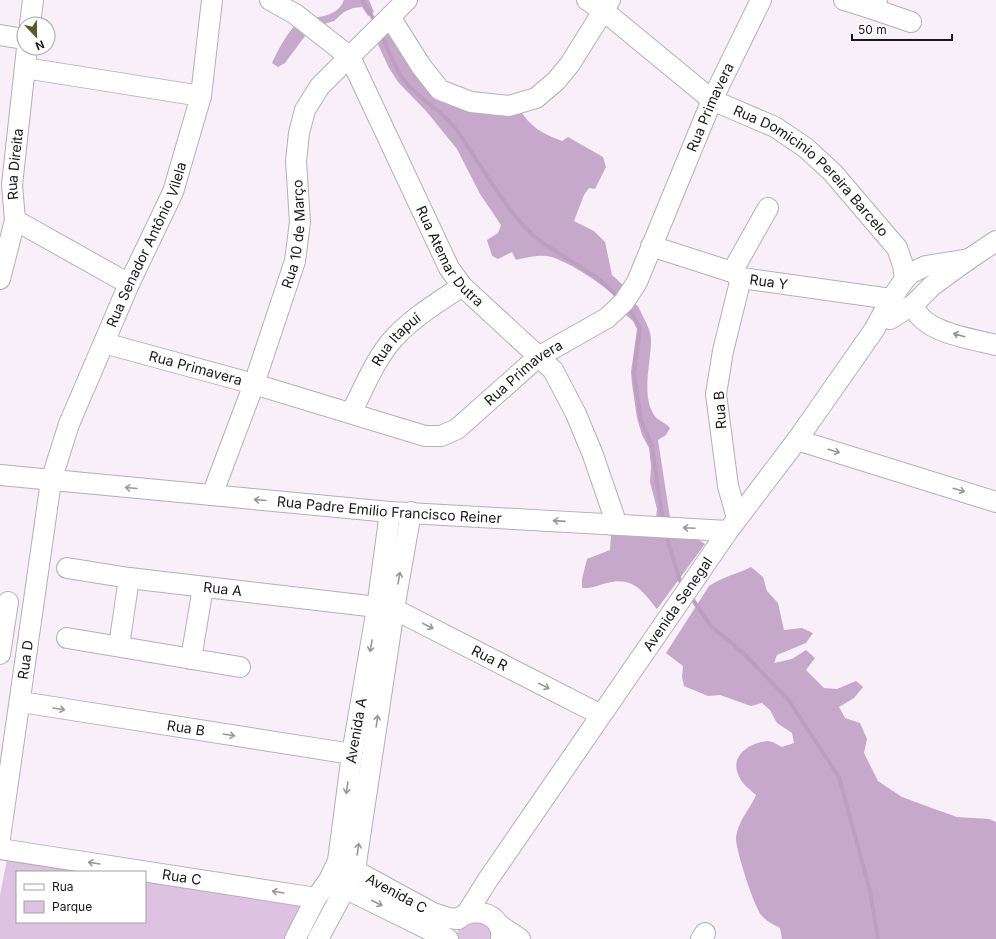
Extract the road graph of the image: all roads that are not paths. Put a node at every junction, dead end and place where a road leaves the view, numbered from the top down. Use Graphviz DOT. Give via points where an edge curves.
graph roads {
  1 [pos="33,0"];
  2 [pos="212,0"];
  3 [pos="270,0"];
  4 [pos="407,0"];
  5 [pos="587,0"];
  6 [pos="761,0"];
  7 [pos="844,0"];
  8 [pos="607,5"];
  9 [pos="875,5"];
  10 [pos="31,16"];
  11 [pos="390,17"];
  12 [pos="911,22"];
  13 [pos="0,35"];
  14 [pos="16,38"];
  15 [pos="26,56"];
  16 [pos="350,57"];
  17 [pos="25,68"];
  18 [pos="201,96"];
  19 [pos="712,100"];
  20 [pos="6,184"];
  21 [pos="768,208"];
  22 [pos="14,220"];
  23 [pos="996,242"];
  24 [pos="651,246"];
  25 [pos="897,248"];
  26 [pos="969,259"];
  27 [pos="926,266"];
  28 [pos="736,275"];
  29 [pos="0,279"];
  30 [pos="905,279"];
  31 [pos="129,284"];
  32 [pos="933,285"];
  33 [pos="462,286"];
  34 [pos="901,305"];
  35 [pos="104,343"];
  36 [pos="996,345"];
  37 [pos="538,357"];
  38 [pos="254,384"];
  39 [pos="351,413"];
  40 [pos="797,440"];
  41 [pos="0,475"];
  42 [pos="51,481"];
  43 [pos="212,495"];
  44 [pos="996,502"];
  45 [pos="390,512"];
  46 [pos="411,512"];
  47 [pos="733,524"];
  48 [pos="616,525"];
  49 [pos="67,568"];
  50 [pos="129,578"];
  51 [pos="203,588"];
  52 [pos="8,602"];
  53 [pos="386,608"];
  54 [pos="67,638"];
  55 [pos="119,646"];
  56 [pos="0,654"];
  57 [pos="190,659"];
  58 [pos="240,667"];
  59 [pos="21,702"];
  60 [pos="601,715"];
  61 [pos="352,754"];
  62 [pos="1,825"];
  63 [pos="0,849"];
  64 [pos="338,861"];
  65 [pos="142,871"];
  66 [pos="146,872"];
  67 [pos="344,879"];
  68 [pos="487,881"];
  69 [pos="316,898"];
  70 [pos="462,916"];
  71 [pos="497,926"];
  72 [pos="295,939"];
  73 [pos="318,939"];
  74 [pos="449,939"];
  75 [pos="520,939"];
  1 -- 10 [label="street"];
  2 -- 18 [label="street, Rua Senador Antônio Vilela"];
  3 -- 16 [label="street, Rua Atemar Dutra" via="295,14"];
  4 -- 11 [label="street, Rua 10 de Março"];
  5 -- 8 [label="street, Rua Domicinio Pereira Barcelo"];
  6 -- 19 [label="street, Rua Primavera"];
  7 -- 9 [label="street"];
  8 -- 11 [label="street" via="570,64 556,81 536,98 509,106 471,102 440,90 421,66"];
  8 -- 19 [label="street, Rua Domicinio Pereira Barcelo"];
  9 -- 12 [label="street"];
  11 -- 16 [label="street, Rua 10 de Março"];
  13 -- 14 [label="street"];
  15 -- 17 [label="street, Rua Direita"];
  16 -- 33 [label="street, Rua Atemar Dutra" via="439,249"];
  16 -- 38 [label="street, Rua 10 de Março" via="320,86 305,110 296,161 300,222 295,262"];
  17 -- 18 [label="street"];
  17 -- 20 [label="street, Rua Direita"];
  18 -- 31 [label="street, Rua Senador Antônio Vilela" via="173,192"];
  19 -- 24 [label="street, Rua Primavera"];
  19 -- 25 [label="street, Rua Domicinio Pereira Barcelo" via="775,127 806,148 833,173"];
  20 -- 22 [label="street, Rua Direita"];
  21 -- 28 [label="street, Rua B"];
  22 -- 29 [label="street, Rua Direita"];
  22 -- 31 [label="street"];
  23 -- 26 [label="street, Avenida Senegal"];
  24 -- 28 [label="street, Rua Y"];
  24 -- 37 [label="street, Rua Primavera" via="637,282 624,302 607,318"];
  25 -- 27 [label="street, Rua Domicinio Pereira Barcelo"];
  25 -- 30 [label="street, Rua Domicinio Pereira Barcelo" via="904,265"];
  26 -- 27 [label="street, Avenida Senegal"];
  26 -- 32 [label="street, Avenida Senegal"];
  27 -- 30 [label="street, Avenida Senegal" via="911,272"];
  27 -- 32 [label="street" via="932,276"];
  28 -- 34 [label="street, Rua Y"];
  28 -- 47 [label="street, Rua B" via="716,394"];
  30 -- 34 [label="street, Avenida Senegal"];
  31 -- 35 [label="street, Rua Senador Antônio Vilela"];
  32 -- 34 [label="street, Avenida Senegal"];
  33 -- 37 [label="street, Rua Atemar Dutra"];
  33 -- 39 [label="street, Rua Itapuí" via="414,320 394,338 378,361"];
  36 -- 34 [label="street, one-way" via="932,326"];
  34 -- 40 [label="street, Avenida Senegal" via="874,330"];
  35 -- 38 [label="street, Rua Primavera"];
  35 -- 42 [label="street, Rua Senador Antônio Vilela" via="69,424"];
  37 -- 39 [label="street, Rua Primavera" via="457,429 441,436 425,436"];
  37 -- 48 [label="street, Rua Atemar Dutra" via="553,370 576,414 593,455"];
  38 -- 39 [label="street, Rua Primavera"];
  38 -- 43 [label="street, Rua 10 de Março"];
  40 -- 44 [label="street, one-way"];
  40 -- 47 [label="street, Avenida Senegal"];
  41 -- 42 [label="street, Rua Padre Emilio Francisco Reiner"];
  43 -- 42 [label="street, Rua Padre Emilio Francisco Reiner, one-way"];
  42 -- 59 [label="street, Rua D"];
  45 -- 43 [label="street, Rua Padre Emilio Francisco Reiner, one-way"];
  45 -- 46 [label="street, Rua Padre Emilio Francisco Reiner"];
  45 -- 53 [label="street, Avenida A"];
  48 -- 46 [label="street, Rua Padre Emilio Francisco Reiner, one-way"];
  53 -- 46 [label="street, Avenida A, one-way"];
  47 -- 48 [label="street, Rua Padre Emilio Francisco Reiner, one-way"];
  47 -- 60 [label="street, Avenida Senegal"];
  49 -- 50 [label="street, Rua A"];
  50 -- 51 [label="street, Rua A"];
  50 -- 55 [label="street"];
  51 -- 53 [label="street, Rua A"];
  51 -- 57 [label="street"];
  52 -- 56 [label="street"];
  53 -- 60 [label="street, Rua R, one-way"];
  53 -- 61 [label="street, Avenida A, one-way"];
  67 -- 53 [label="street, Avenida A, one-way"];
  54 -- 55 [label="street"];
  55 -- 57 [label="street"];
  57 -- 58 [label="street"];
  59 -- 61 [label="street, Rua B, one-way"];
  59 -- 62 [label="street, Rua D"];
  60 -- 68 [label="street, Avenida Senegal"];
  61 -- 64 [label="street, Avenida A, one-way"];
  65 -- 63 [label="street, Rua C, one-way"];
  64 -- 67 [label="street, Avenida C"];
  69 -- 66 [label="street, Rua C, one-way"];
  67 -- 69 [label="street, Avenida A"];
  67 -- 70 [label="street, Avenida C" via="448,918"];
  67 -- 73 [label="street, Avenida A"];
  67 -- 74 [label="street, Avenida C, one-way"];
  68 -- 70 [label="street, Avenida Senegal"];
  68 -- 71 [label="street"];
  69 -- 72 [label="street, Avenida A"];
  70 -- 71 [label="street, Avenida C" via="475,911"];
  70 -- 74 [label="street, Avenida Senegal" via="453,926"];
  71 -- 75 [label="street"];
}
